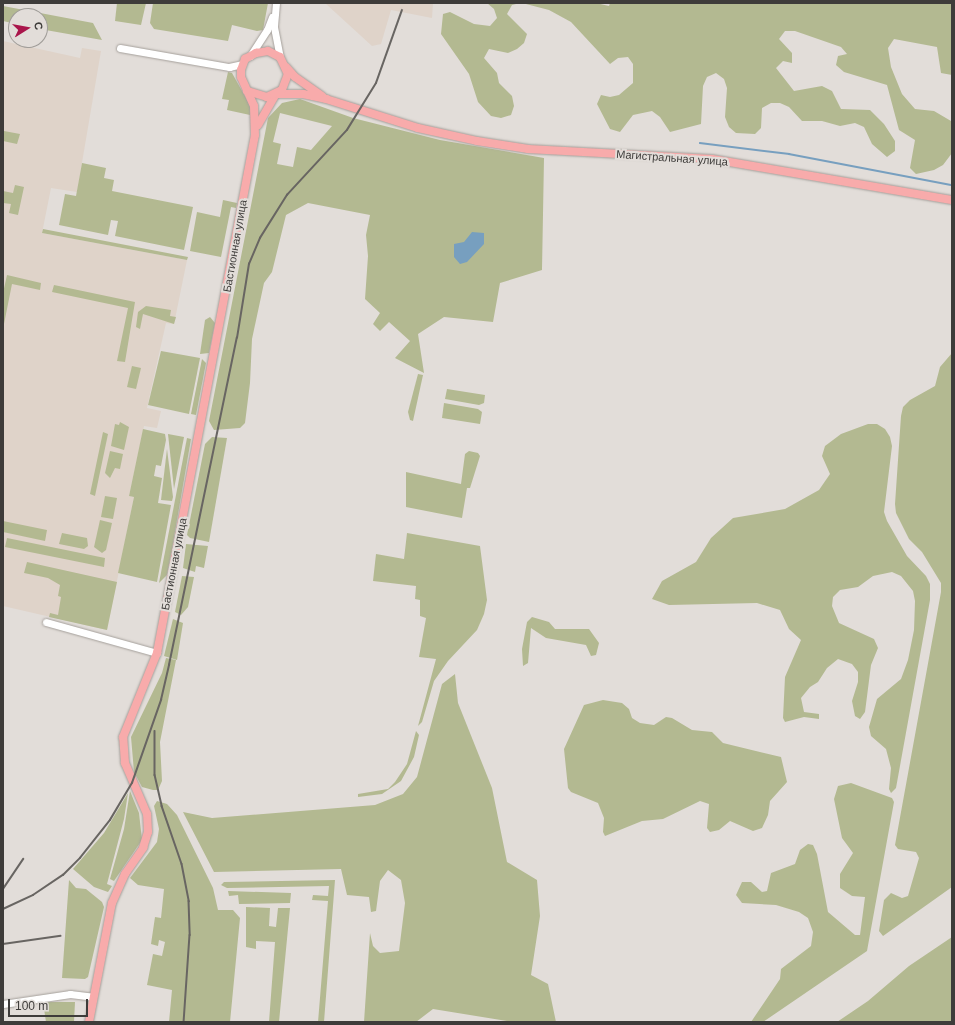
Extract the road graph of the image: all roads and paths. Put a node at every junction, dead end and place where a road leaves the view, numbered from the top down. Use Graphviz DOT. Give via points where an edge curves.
graph roads {
  1 [pos="276,3"];
  2 [pos="274,13"];
  3 [pos="120,48"];
  4 [pos="250,56"];
  5 [pos="280,57"];
  6 [pos="242,64"];
  7 [pos="229,67"];
  8 [pos="286,67"];
  9 [pos="241,77"];
  10 [pos="248,91"];
  11 [pos="276,95"];
  12 [pos="326,99"];
  13 [pos="256,132"];
  14 [pos="952,200"];
  15 [pos="46,622"];
  16 [pos="157,653"];
  17 [pos="93,998"];
  18 [pos="3,1004"];
  19 [pos="89,1022"];
  1 -- 2 [label="street"];
  2 -- 4 [label="street" via="267,30"];
  2 -- 5 [label="street"];
  3 -- 7 [label="street"];
  4 -- 5 [label="main road" via="268,51"];
  4 -- 6 [label="main road"];
  5 -- 8 [label="main road"];
  6 -- 7 [label="street"];
  6 -- 9 [label="main road"];
  7 -- 9 [label="street"];
  8 -- 11 [label="main road" via="285,86"];
  8 -- 12 [label="main road" via="295,77"];
  9 -- 10 [label="main road"];
  10 -- 11 [label="main road" via="260,97"];
  10 -- 13 [label="main road, Бастионная улица" via="254,106"];
  11 -- 12 [label="main road" via="303,94"];
  11 -- 13 [label="main road" via="260,117"];
  12 -- 14 [label="main road, Магистральная улица" via="392,120 477,141 528,149 712,159"];
  13 -- 16 [label="main road, Бастионная улица"];
  15 -- 16 [label="street"];
  16 -- 17 [label="main road, Бастионная улица" via="150,676 124,733 123,745 124,763 147,814 148,832 143,848 125,874 114,898"];
  17 -- 18 [label="street" via="70,994"];
  17 -- 19 [label="main road, Бастионная улица"];
}
